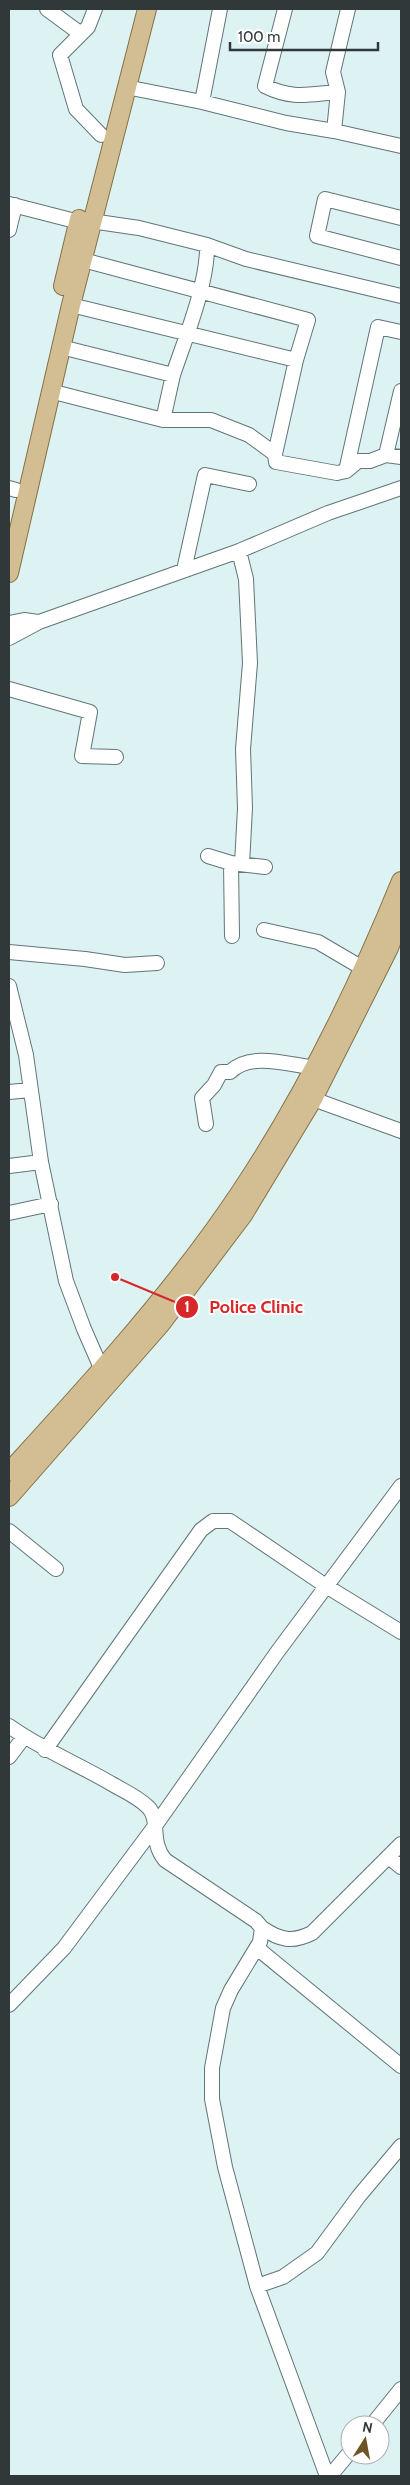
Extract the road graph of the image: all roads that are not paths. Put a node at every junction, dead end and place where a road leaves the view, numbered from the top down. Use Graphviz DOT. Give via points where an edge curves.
graph roads {
  1 [pos="47,9"];
  2 [pos="94,9"];
  3 [pos="136,9"];
  4 [pos="147,9"];
  5 [pos="220,9"];
  6 [pos="285,9"];
  7 [pos="348,9"];
  8 [pos="81,34"];
  9 [pos="126,86"];
  10 [pos="338,92"];
  11 [pos="202,102"];
  12 [pos="334,131"];
  13 [pos="102,135"];
  14 [pos="401,146"];
  15 [pos="12,205"];
  16 [pos="401,218"];
  17 [pos="85,221"];
  18 [pos="9,230"];
  19 [pos="207,245"];
  20 [pos="401,258"];
  21 [pos="82,260"];
  22 [pos="199,291"];
  23 [pos="401,296"];
  24 [pos="71,305"];
  25 [pos="401,332"];
  26 [pos="187,333"];
  27 [pos="61,347"];
  28 [pos="296,360"];
  29 [pos="173,375"];
  30 [pos="50,391"];
  31 [pos="401,391"];
  32 [pos="163,420"];
  33 [pos="275,454"];
  34 [pos="386,455"];
  35 [pos="401,457"];
  36 [pos="346,471"];
  37 [pos="248,484"];
  38 [pos="401,488"];
  39 [pos="12,489"];
  40 [pos="9,521"];
  41 [pos="239,551"];
  42 [pos="184,570"];
  43 [pos="9,573"];
  44 [pos="39,622"];
  45 [pos="9,623"];
  46 [pos="9,638"];
  47 [pos="9,690"];
  48 [pos="116,757"];
  49 [pos="208,856"];
  50 [pos="236,864"];
  51 [pos="265,867"];
  52 [pos="401,881"];
  53 [pos="401,916"];
  54 [pos="264,930"];
  55 [pos="232,936"];
  56 [pos="395,950"];
  57 [pos="9,952"];
  58 [pos="157,963"];
  59 [pos="364,969"];
  60 [pos="9,986"];
  61 [pos="316,1068"];
  62 [pos="31,1090"];
  63 [pos="9,1092"];
  64 [pos="313,1099"];
  65 [pos="206,1124"];
  66 [pos="401,1131"];
  67 [pos="42,1162"];
  68 [pos="9,1166"];
  69 [pos="51,1204"];
  70 [pos="9,1213"];
  71 [pos="105,1377"];
  72 [pos="9,1472"];
  73 [pos="401,1486"];
  74 [pos="9,1497"];
  75 [pos="9,1531"];
  76 [pos="56,1569"];
  77 [pos="326,1586"];
  78 [pos="401,1632"];
  79 [pos="9,1726"];
  80 [pos="24,1737"];
  81 [pos="45,1750"];
  82 [pos="9,1756"];
  83 [pos="155,1826"];
  84 [pos="401,1844"];
  85 [pos="388,1858"];
  86 [pos="401,1868"];
  87 [pos="262,1928"];
  88 [pos="257,1948"];
  89 [pos="9,2005"];
  90 [pos="401,2066"];
  91 [pos="401,2146"];
  92 [pos="257,2286"];
  93 [pos="401,2389"];
  94 [pos="380,2415"];
  95 [pos="340,2464"];
  96 [pos="327,2476"];
  97 [pos="330,2476"];
  1 -- 8 [label="street"];
  2 -- 8 [label="street" via="88,27"];
  3 -- 13 [label="main road"];
  4 -- 9 [label="main road"];
  5 -- 11 [label="street"];
  6 -- 10 [label="street" via="265,86 296,96"];
  7 -- 10 [label="street" via="333,72"];
  8 -- 13 [label="street" via="60,55 76,108"];
  9 -- 11 [label="street"];
  9 -- 17 [label="main road"];
  10 -- 12 [label="street"];
  11 -- 12 [label="street" via="286,124"];
  12 -- 14 [label="street"];
  13 -- 17 [label="main road"];
  15 -- 17 [label="street"];
  15 -- 18 [label="street"];
  16 -- 20 [label="street" via="326,199 317,236"];
  17 -- 19 [label="street" via="138,228"];
  17 -- 21 [label="main road"];
  17 -- 39 [label="main road"];
  19 -- 22 [label="street"];
  19 -- 23 [label="street" via="246,259"];
  21 -- 22 [label="street"];
  21 -- 24 [label="main road"];
  22 -- 26 [label="street"];
  22 -- 28 [label="street" via="308,320"];
  24 -- 26 [label="street"];
  24 -- 27 [label="main road"];
  25 -- 36 [label="street" via="378,327"];
  26 -- 28 [label="street"];
  26 -- 29 [label="street"];
  27 -- 29 [label="street"];
  27 -- 30 [label="main road"];
  28 -- 33 [label="street"];
  29 -- 32 [label="street"];
  30 -- 32 [label="street"];
  30 -- 43 [label="main road"];
  31 -- 34 [label="street"];
  32 -- 33 [label="street" via="211,420 249,435"];
  33 -- 36 [label="street" via="276,462 337,473"];
  34 -- 35 [label="street"];
  34 -- 36 [label="street" via="370,461 358,461"];
  37 -- 42 [label="street" via="205,476"];
  38 -- 41 [label="street" via="328,513"];
  39 -- 40 [label="main road"];
  41 -- 42 [label="street"];
  41 -- 50 [label="street" via="246,579 250,663 242,749 245,808"];
  42 -- 44 [label="street"];
  44 -- 45 [label="street"];
  44 -- 46 [label="street"];
  47 -- 48 [label="street" via="90,712 82,756"];
  49 -- 50 [label="street"];
  50 -- 51 [label="street"];
  50 -- 55 [label="street"];
  52 -- 59 [label="main road"];
  53 -- 56 [label="main road"];
  54 -- 59 [label="street" via="318,942"];
  56 -- 64 [label="main road"];
  57 -- 58 [label="street" via="85,958 125,965"];
  59 -- 61 [label="main road"];
  60 -- 62 [label="street"];
  61 -- 65 [label="street" via="248,1060 230,1072 221,1072 202,1098"];
  61 -- 71 [label="main road" via="219,1223 144,1320"];
  62 -- 63 [label="street"];
  62 -- 67 [label="street"];
  64 -- 66 [label="street"];
  64 -- 71 [label="main road" via="243,1215 160,1325"];
  67 -- 68 [label="street"];
  67 -- 69 [label="street"];
  69 -- 70 [label="street"];
  69 -- 71 [label="street" via="66,1281"];
  71 -- 72 [label="main road"];
  71 -- 74 [label="main road"];
  73 -- 77 [label="street"];
  75 -- 76 [label="street"];
  77 -- 78 [label="street"];
  77 -- 81 [label="street" via="230,1521 207,1524"];
  77 -- 83 [label="street"];
  79 -- 80 [label="street"];
  80 -- 81 [label="street"];
  80 -- 82 [label="street"];
  81 -- 83 [label="street" via="137,1798 149,1807"];
  83 -- 87 [label="street" via="158,1851 165,1860"];
  83 -- 89 [label="street" via="64,1948"];
  84 -- 85 [label="street"];
  85 -- 86 [label="street"];
  85 -- 87 [label="street" via="312,1933 288,1940 277,1938"];
  87 -- 88 [label="street"];
  88 -- 90 [label="street"];
  88 -- 92 [label="street" via="223,2008 212,2068 212,2098 223,2157"];
  91 -- 92 [label="street" via="317,2254 283,2277"];
  92 -- 96 [label="street"];
  93 -- 94 [label="street"];
  95 -- 97 [label="street"];
}
